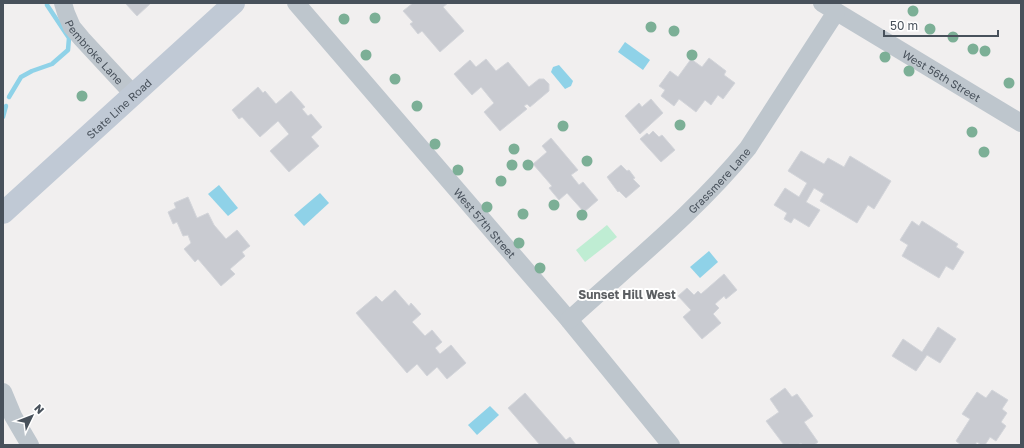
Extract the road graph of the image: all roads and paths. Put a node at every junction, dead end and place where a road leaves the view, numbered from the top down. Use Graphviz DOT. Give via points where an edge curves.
graph roads {
  1 [pos="64,3"];
  2 [pos="234,3"];
  3 [pos="296,3"];
  4 [pos="829,8"];
  5 [pos="133,94"];
  6 [pos="1021,123"];
  7 [pos="3,213"];
  8 [pos="569,320"];
  9 [pos="3,392"];
  10 [pos="30,445"];
  11 [pos="671,445"];
  1 -- 5 [label="street, Pembroke Lane" via="72,27"];
  2 -- 5 [label="main road, State Line Road"];
  3 -- 8 [label="street, West 57th Street"];
  4 -- 6 [label="street, West 56th Street"];
  4 -- 8 [label="street, Grassmere Lane" via="748,148 731,169 700,202"];
  5 -- 7 [label="main road, State Line Road"];
  8 -- 11 [label="street, West 57th Street"];
  9 -- 10 [label="street"];
}
